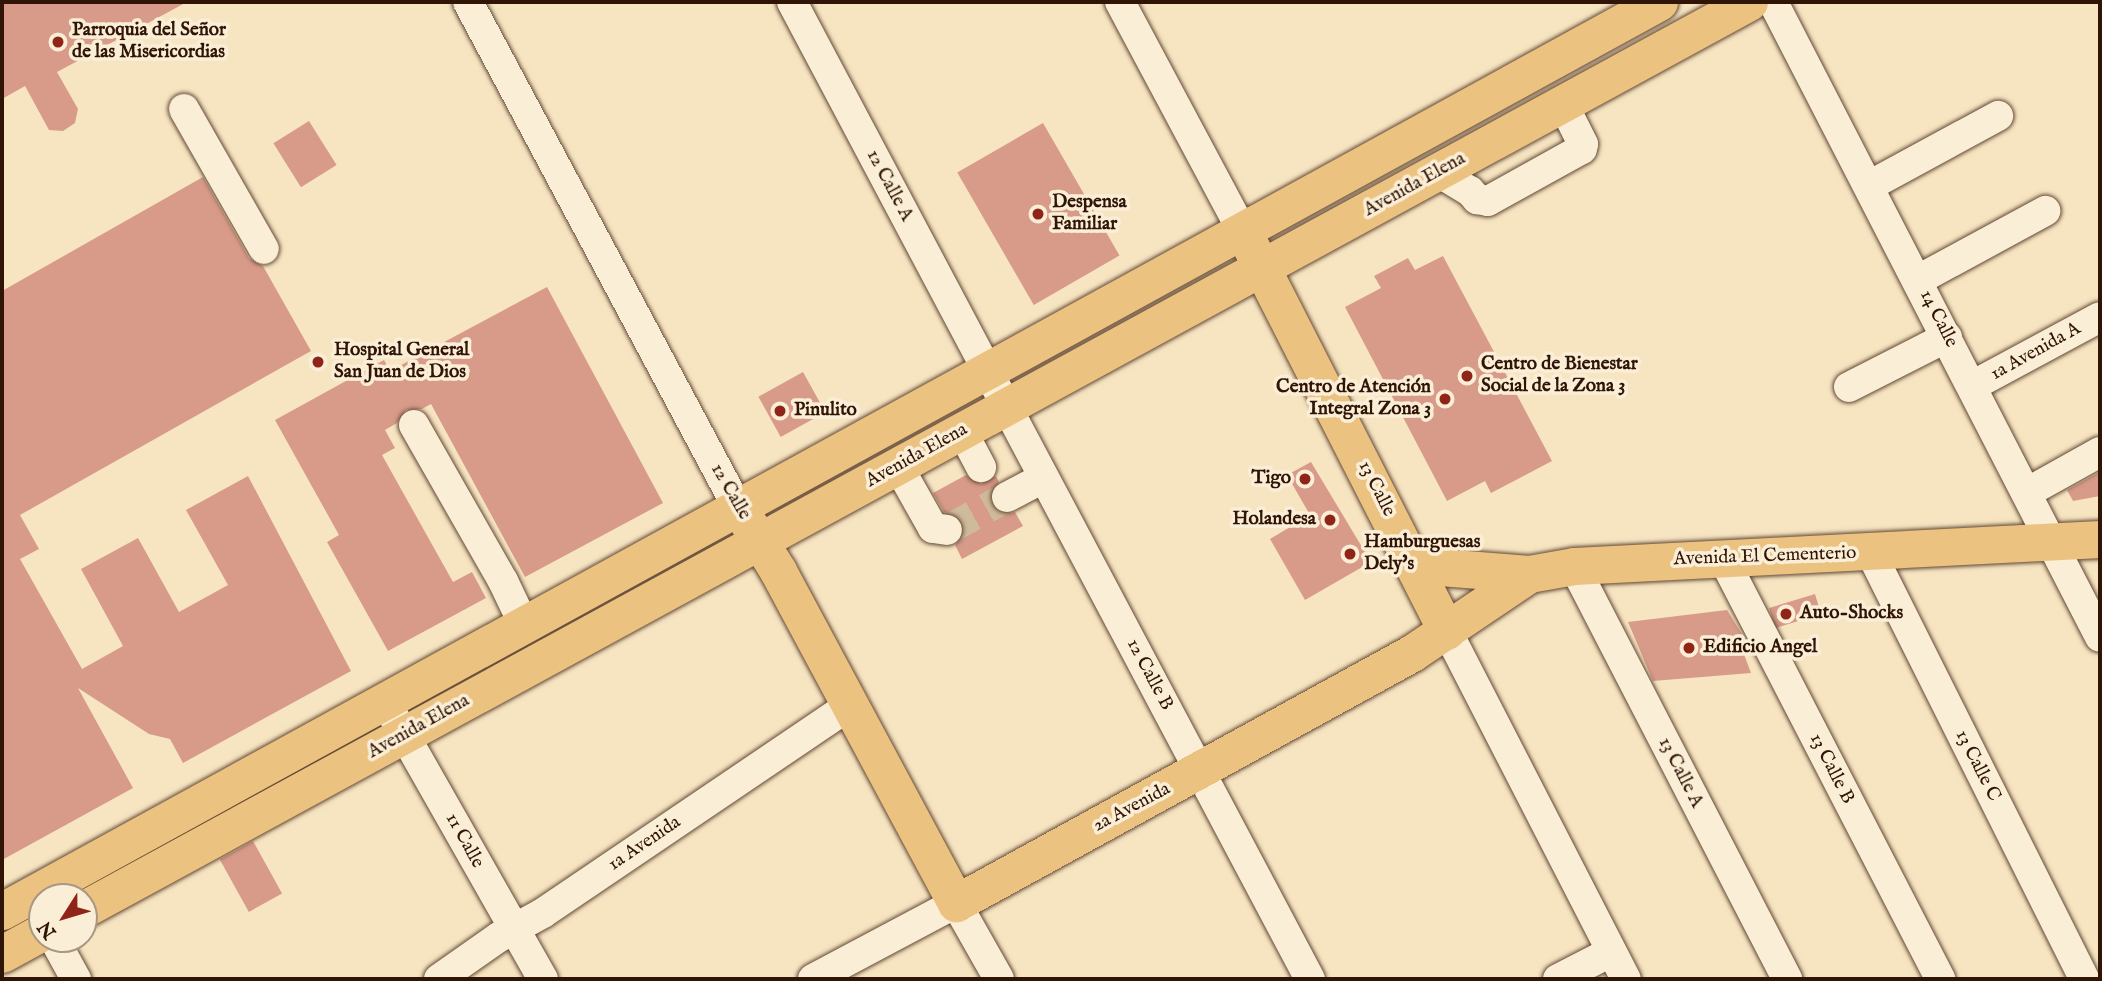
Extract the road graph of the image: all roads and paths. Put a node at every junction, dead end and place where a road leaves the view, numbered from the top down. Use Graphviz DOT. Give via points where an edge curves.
graph roads {
  1 [pos="468,2"];
  2 [pos="792,2"];
  3 [pos="1120,2"];
  4 [pos="1659,2"];
  5 [pos="1749,2"];
  6 [pos="1773,2"];
  7 [pos="1563,104"];
  8 [pos="184,109"];
  9 [pos="1998,116"];
  10 [pos="1438,172"];
  11 [pos="1869,186"];
  12 [pos="2045,211"];
  13 [pos="1243,232"];
  14 [pos="264,249"];
  15 [pos="1262,268"];
  16 [pos="1918,280"];
  17 [pos="2100,317"];
  18 [pos="1947,337"];
  19 [pos="986,371"];
  20 [pos="1972,386"];
  21 [pos="1849,387"];
  22 [pos="1005,407"];
  23 [pos="414,425"];
  24 [pos="961,431"];
  25 [pos="2100,452"];
  26 [pos="898,466"];
  27 [pos="981,467"];
  28 [pos="1043,478"];
  29 [pos="2028,492"];
  30 [pos="1007,497"];
  31 [pos="738,508"];
  32 [pos="947,530"];
  33 [pos="2100,540"];
  34 [pos="760,541"];
  35 [pos="2054,542"];
  36 [pos="1871,553"];
  37 [pos="1723,558"];
  38 [pos="1415,565"];
  39 [pos="1574,566"];
  40 [pos="1529,574"];
  41 [pos="524,625"];
  42 [pos="1447,631"];
  43 [pos="2100,637"];
  44 [pos="385,701"];
  45 [pos="849,706"];
  46 [pos="404,734"];
  47 [pos="1200,771"];
  48 [pos="98,901"];
  49 [pos="956,903"];
  50 [pos="25,909"];
  51 [pos="514,930"];
  52 [pos="28,940"];
  53 [pos="1611,952"];
  54 [pos="62,953"];
  55 [pos="2,954"];
  56 [pos="76,979"];
  57 [pos="439,979"];
  58 [pos="544,979"];
  59 [pos="813,979"];
  60 [pos="999,979"];
  61 [pos="1310,979"];
  62 [pos="1558,979"];
  63 [pos="1626,979"];
  64 [pos="1787,979"];
  65 [pos="1940,979"];
  66 [pos="2084,979"];
  1 -- 31 [label="street, 12 Calle"];
  2 -- 19 [label="street, 12 Calle A"];
  3 -- 13 [label="street, 13 Calle"];
  4 -- 13 [label="main road, Avenida Elena"];
  5 -- 7 [label="main road, Avenida Elena"];
  6 -- 11 [label="street, 14 Calle"];
  7 -- 10 [label="main road, Avenida Elena"];
  7 -- 10 [label="street" via="1582,149 1488,201 1477,199"];
  8 -- 14 [label="street"];
  9 -- 11 [label="street"];
  10 -- 15 [label="main road, Avenida Elena"];
  11 -- 16 [label="street, 14 Calle"];
  12 -- 16 [label="street"];
  13 -- 15 [label="main road, 13 Calle"];
  13 -- 19 [label="main road, Avenida Elena"];
  15 -- 22 [label="main road, Avenida Elena"];
  15 -- 38 [label="main road, 13 Calle"];
  16 -- 18 [label="street, 14 Calle"];
  17 -- 20 [label="street, 1a Avenida A"];
  18 -- 20 [label="street, 14 Calle"];
  18 -- 21 [label="street"];
  19 -- 22 [label="street, 12 Calle B"];
  19 -- 31 [label="main road, Avenida Elena"];
  20 -- 29 [label="street, 14 Calle"];
  22 -- 24 [label="main road, Avenida Elena"];
  22 -- 28 [label="street, 12 Calle B"];
  23 -- 41 [label="street"];
  24 -- 26 [label="main road, Avenida Elena"];
  24 -- 27 [label="street"];
  25 -- 29 [label="street"];
  26 -- 32 [label="street" via="933,528"];
  26 -- 34 [label="main road, Avenida Elena"];
  28 -- 30 [label="street"];
  28 -- 47 [label="street, 12 Calle B"];
  29 -- 35 [label="street, 14 Calle"];
  31 -- 34 [label="main road, 12 Calle"];
  31 -- 41 [label="main road, Avenida Elena"];
  33 -- 35 [label="main road, Avenida El Cementerio"];
  34 -- 45 [label="main road, 12 Calle"];
  34 -- 46 [label="main road, Avenida Elena"];
  35 -- 36 [label="main road, Avenida El Cementerio"];
  35 -- 43 [label="street, 14 Calle"];
  36 -- 37 [label="main road, Avenida El Cementerio"];
  36 -- 66 [label="street, 13 Calle C"];
  37 -- 39 [label="main road, Avenida El Cementerio"];
  37 -- 65 [label="street, 13 Calle B"];
  38 -- 40 [label="main road"];
  38 -- 42 [label="main road, 13 Calle"];
  39 -- 40 [label="main road, Avenida El Cementerio"];
  39 -- 64 [label="street, 13 Calle A"];
  40 -- 42 [label="main road, Avenida El Cementerio"];
  41 -- 44 [label="main road, Avenida Elena"];
  42 -- 47 [label="main road, 2a Avenida"];
  42 -- 53 [label="street, 13 Calle"];
  44 -- 46 [label="street, 11 Calle"];
  44 -- 50 [label="main road, Avenida Elena"];
  45 -- 49 [label="main road, 12 Calle"];
  45 -- 51 [label="street, 1a Avenida"];
  46 -- 48 [label="main road, Avenida Elena"];
  46 -- 51 [label="street, 11 Calle"];
  47 -- 49 [label="main road, 2a Avenida"];
  47 -- 61 [label="street, 12 Calle B"];
  49 -- 59 [label="street, 2a Avenida"];
  49 -- 60 [label="street, 12 Calle"];
  51 -- 57 [label="street, 1a Avenida"];
  51 -- 58 [label="street, 11 Calle"];
  52 -- 55 [label="main road"];
  53 -- 62 [label="street"];
  53 -- 63 [label="street, 13 Calle"];
  54 -- 56 [label="street"];
}
